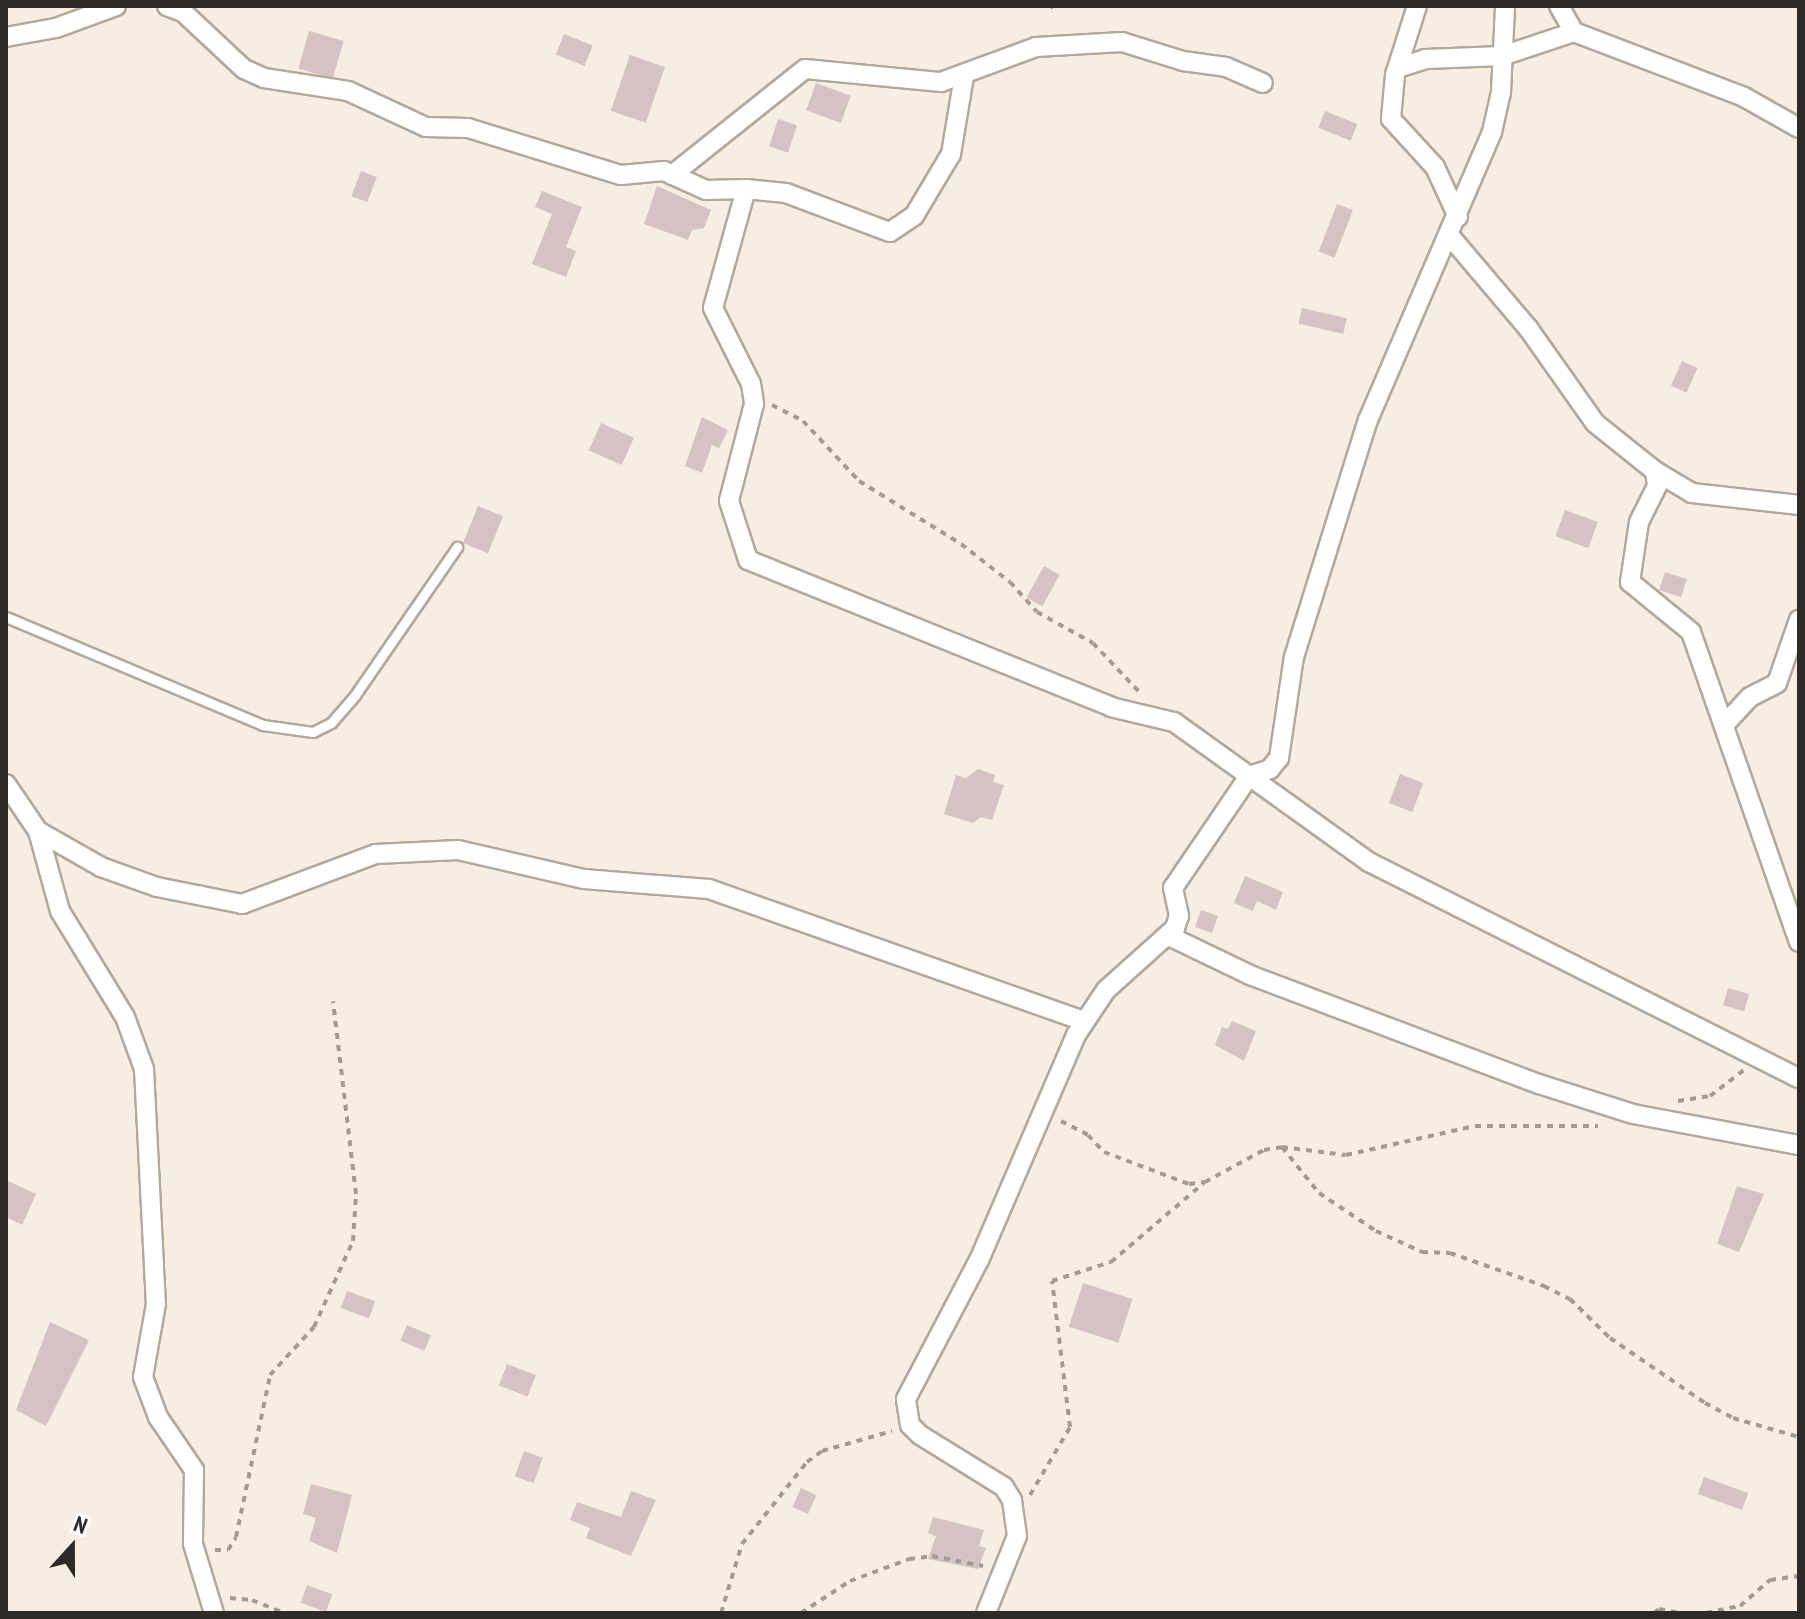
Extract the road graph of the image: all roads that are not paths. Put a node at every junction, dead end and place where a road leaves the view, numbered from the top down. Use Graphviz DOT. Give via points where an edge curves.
graph roads {
  1 [pos="116,6"];
  2 [pos="167,6"];
  3 [pos="1417,6"];
  4 [pos="1505,6"];
  5 [pos="1559,6"];
  6 [pos="1574,32"];
  7 [pos="6,37"];
  8 [pos="1502,56"];
  9 [pos="1398,68"];
  10 [pos="964,76"];
  11 [pos="1263,83"];
  12 [pos="1799,128"];
  13 [pos="672,175"];
  14 [pos="746,189"];
  15 [pos="1458,217"];
  16 [pos="1449,235"];
  17 [pos="1655,471"];
  18 [pos="1799,505"];
  19 [pos="457,547"];
  20 [pos="6,617"];
  21 [pos="1799,620"];
  22 [pos="1724,725"];
  23 [pos="1249,776"];
  24 [pos="6,784"];
  25 [pos="38,831"];
  26 [pos="1169,936"];
  27 [pos="1799,942"];
  28 [pos="1084,1021"];
  29 [pos="1799,1078"];
  30 [pos="1799,1145"];
  31 [pos="213,1610"];
  32 [pos="986,1613"];
  1 -- 7 [label="street" via="56,28"];
  2 -- 13 [label="street" via="183,12 222,51 264,78 348,91 426,127 468,128 621,175"];
  3 -- 9 [label="street"];
  4 -- 8 [label="street"];
  5 -- 6 [label="street"];
  6 -- 8 [label="street"];
  6 -- 12 [label="street" via="1744,97"];
  8 -- 9 [label="street" via="1425,59"];
  8 -- 15 [label="street" via="1492,132"];
  9 -- 15 [label="street" via="1391,119 1435,167"];
  10 -- 11 [label="street" via="1036,47 1122,42 1183,61 1226,67"];
  10 -- 13 [label="street" via="941,82 805,69"];
  10 -- 14 [label="street" via="951,154 914,216 890,232 786,193"];
  13 -- 14 [label="street" via="706,190"];
  14 -- 23 [label="street" via="713,308 751,384 754,404 729,501 743,548 755,566 1111,707 1159,715 1206,741"];
  15 -- 16 [label="street"];
  16 -- 17 [label="street" via="1528,328 1595,423"];
  16 -- 23 [label="street" via="1368,420 1294,657 1279,758 1270,769"];
  17 -- 18 [label="street" via="1692,493"];
  17 -- 22 [label="street" via="1657,486 1639,522 1630,582 1691,632"];
  19 -- 20 [label="lane" via="355,695 331,723 313,732 263,725"];
  21 -- 22 [label="street" via="1777,683 1750,697"];
  22 -- 27 [label="street"];
  23 -- 26 [label="street" via="1173,888 1179,916"];
  23 -- 29 [label="street" via="1369,862"];
  24 -- 25 [label="street"];
  25 -- 28 [label="street" via="101,867 157,887 242,904 376,854 458,850 584,879 709,889"];
  25 -- 31 [label="street" via="60,911 131,1028 144,1069 156,1304 143,1377 158,1417 194,1470 193,1544"];
  26 -- 28 [label="street" via="1106,990"];
  26 -- 30 [label="street" via="1250,975 1633,1114"];
  28 -- 32 [label="street" via="970,1279 906,1399 910,1425 1004,1487 1017,1518 1007,1571"];
}
